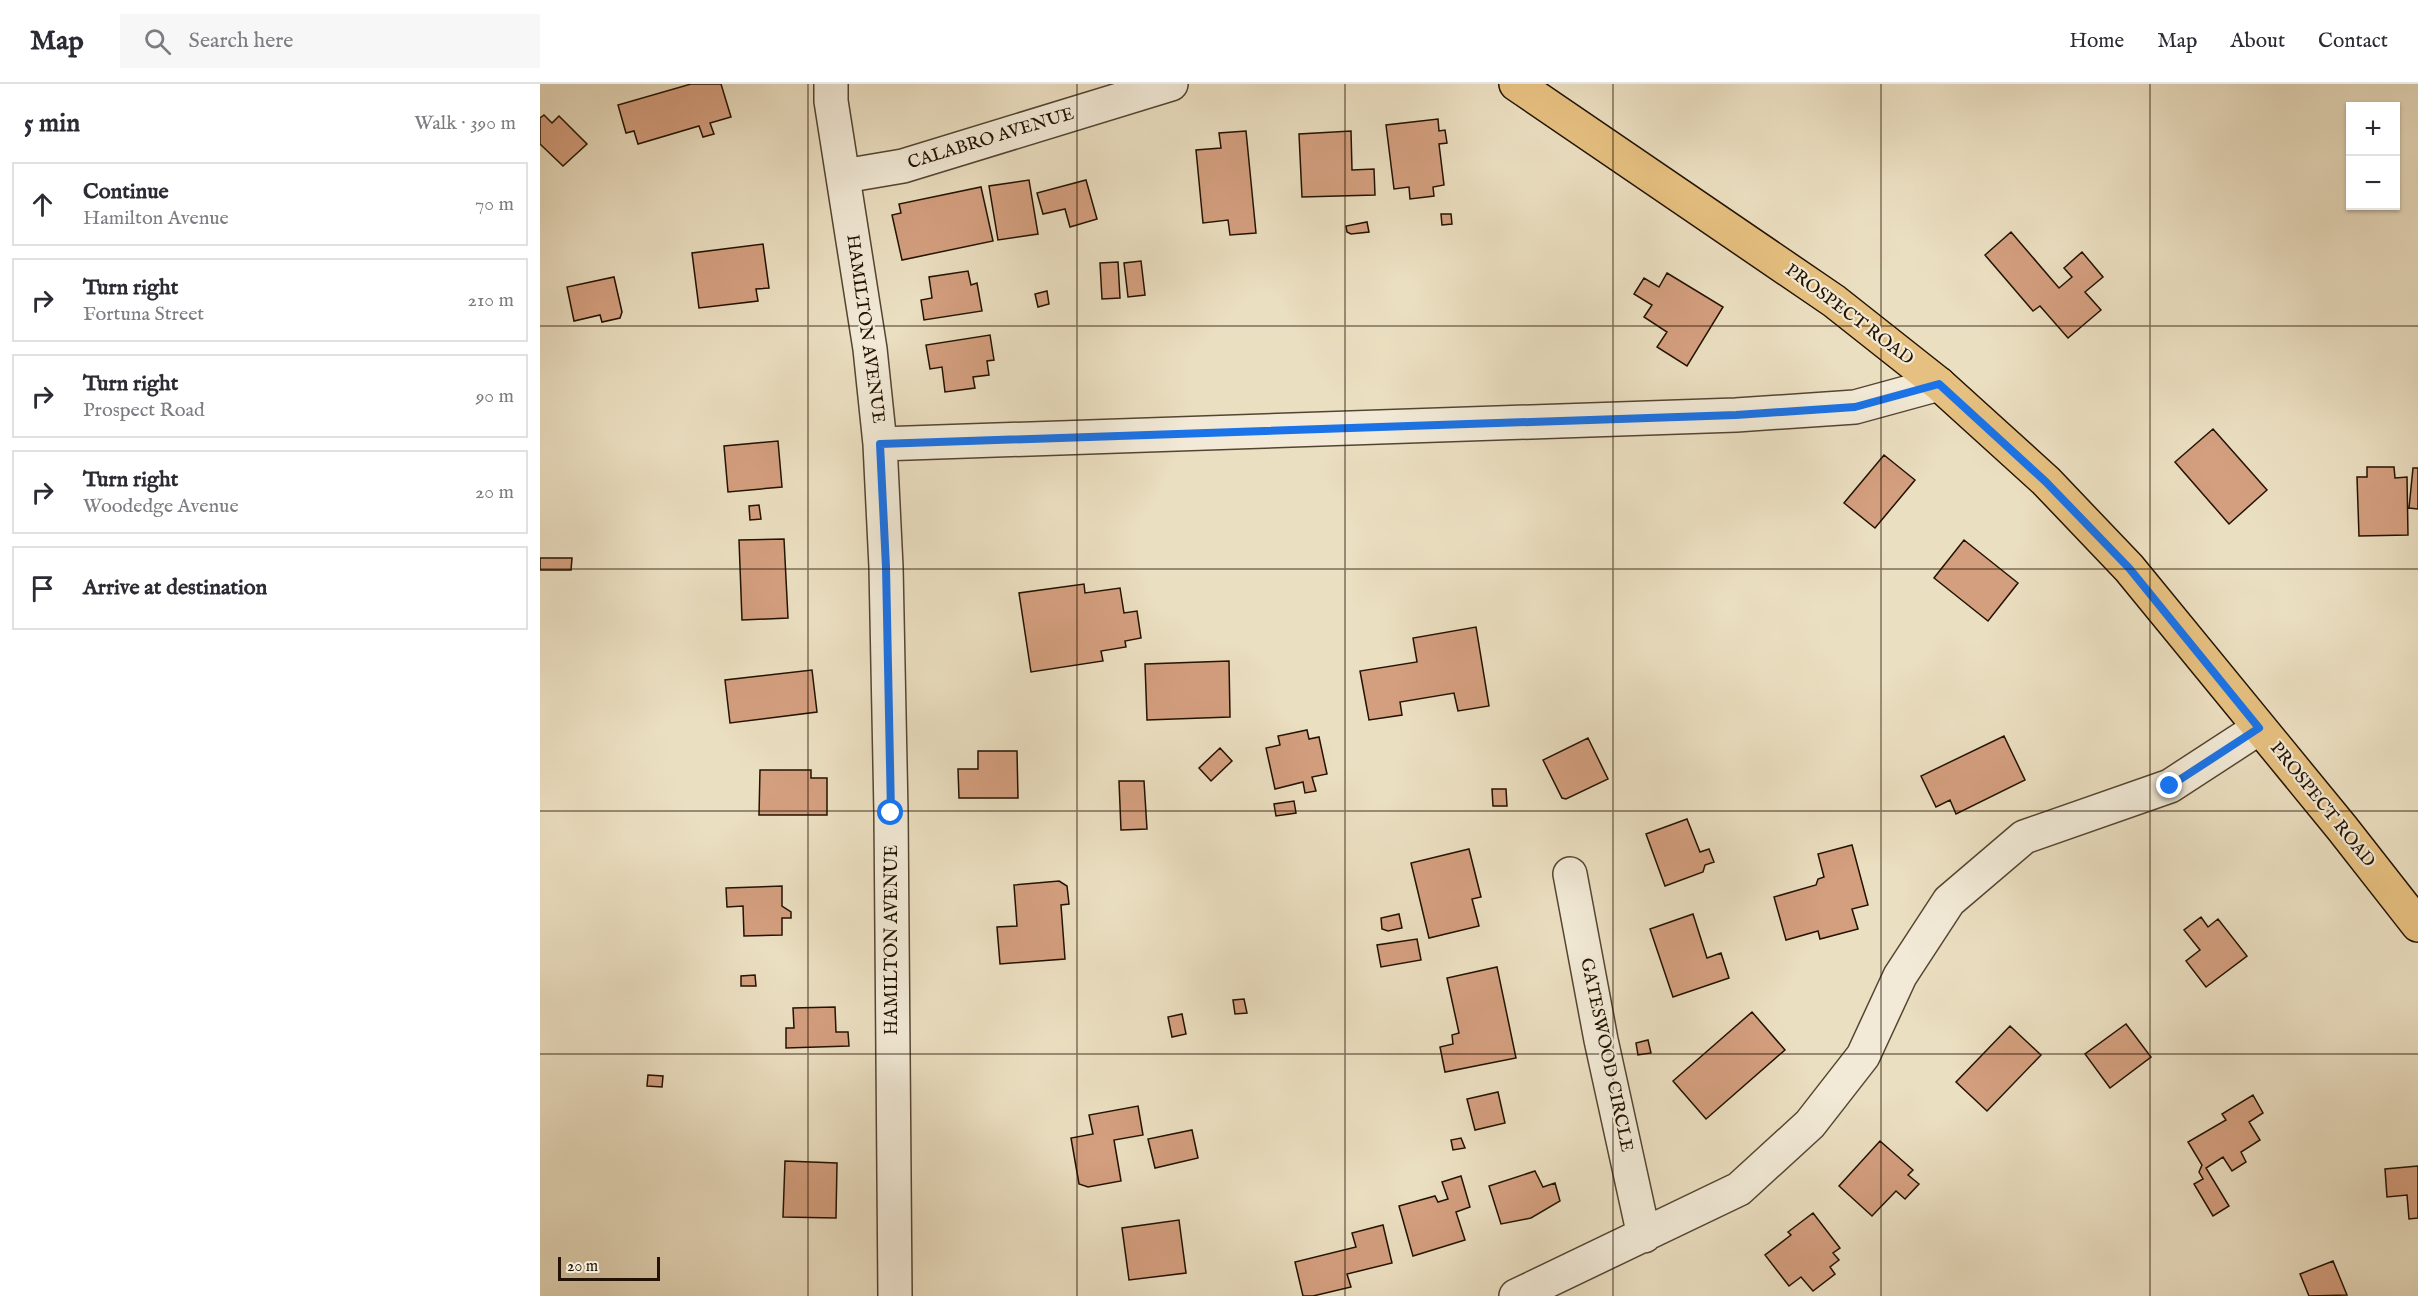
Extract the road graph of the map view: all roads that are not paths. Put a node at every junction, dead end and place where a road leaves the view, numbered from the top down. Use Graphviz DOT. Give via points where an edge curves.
graph roads {
  1 [pos="831,84"];
  2 [pos="1171,84"];
  3 [pos="1516,84"];
  4 [pos="844,176"];
  5 [pos="1939,384"];
  6 [pos="880,444"];
  7 [pos="2259,728"];
  8 [pos="1570,874"];
  9 [pos="2418,925"];
  10 [pos="1644,1236"];
  11 [pos="895,1296"];
  12 [pos="1516,1296"];
  1 -- 4 [label="street, HAMILTON AVENUE"];
  2 -- 4 [label="street, CALABRO AVENUE" via="903,166"];
  3 -- 5 [label="main road, PROSPECT ROAD" via="1834,301"];
  4 -- 6 [label="street, HAMILTON AVENUE"];
  5 -- 6 [label="street" via="1855,407 1736,415"];
  5 -- 7 [label="main road, PROSPECT ROAD" via="2046,482 2129,568"];
  6 -- 11 [label="street, HAMILTON AVENUE" via="891,813"];
  7 -- 9 [label="main road, PROSPECT ROAD"];
  7 -- 10 [label="street" via="2170,786 2024,837 1949,901 1900,976 1863,1056 1810,1124 1739,1189"];
  8 -- 10 [label="street, GATESWOOD CIRCLE"];
  10 -- 12 [label="street"];
}
